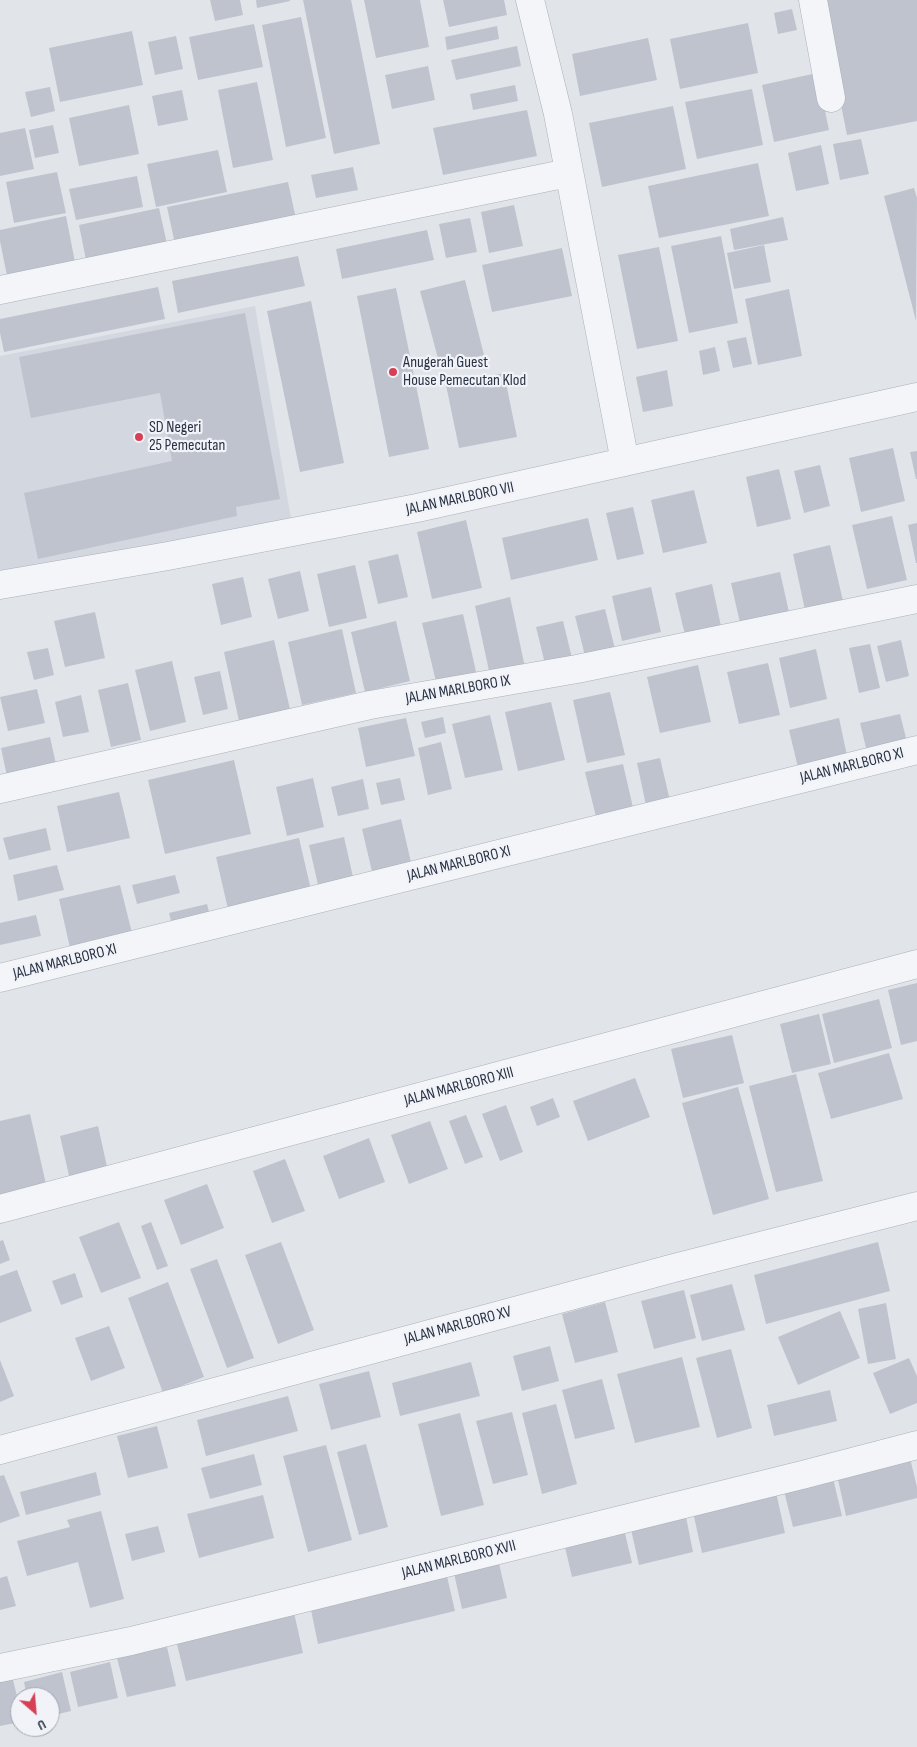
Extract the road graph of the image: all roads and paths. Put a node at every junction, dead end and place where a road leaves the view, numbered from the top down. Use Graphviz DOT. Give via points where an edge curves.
graph roads {
  1 [pos="530,0"];
  2 [pos="814,0"];
  3 [pos="831,98"];
  4 [pos="568,173"];
  5 [pos="0,290"];
  6 [pos="917,397"];
  7 [pos="625,462"];
  8 [pos="0,585"];
  9 [pos="917,599"];
  10 [pos="917,750"];
  11 [pos="0,789"];
  12 [pos="917,964"];
  13 [pos="0,978"];
  14 [pos="917,1206"];
  15 [pos="0,1209"];
  16 [pos="917,1445"];
  17 [pos="0,1450"];
  18 [pos="0,1668"];
  1 -- 4 [label="street" via="558,114"];
  2 -- 3 [label="street"];
  4 -- 5 [label="street"];
  4 -- 7 [label="street"];
  6 -- 7 [label="street, JALAN MARLBORO VII"];
  7 -- 8 [label="street, JALAN MARLBORO VII" via="304,530"];
  9 -- 11 [label="street, JALAN MARLBORO IX" via="577,669 370,705"];
  10 -- 13 [label="street, JALAN MARLBORO XI"];
  12 -- 15 [label="street, JALAN MARLBORO XIII"];
  14 -- 17 [label="street, JALAN MARLBORO XV" via="655,1273"];
  16 -- 18 [label="street, JALAN MARLBORO XVII" via="131,1641"];
}
